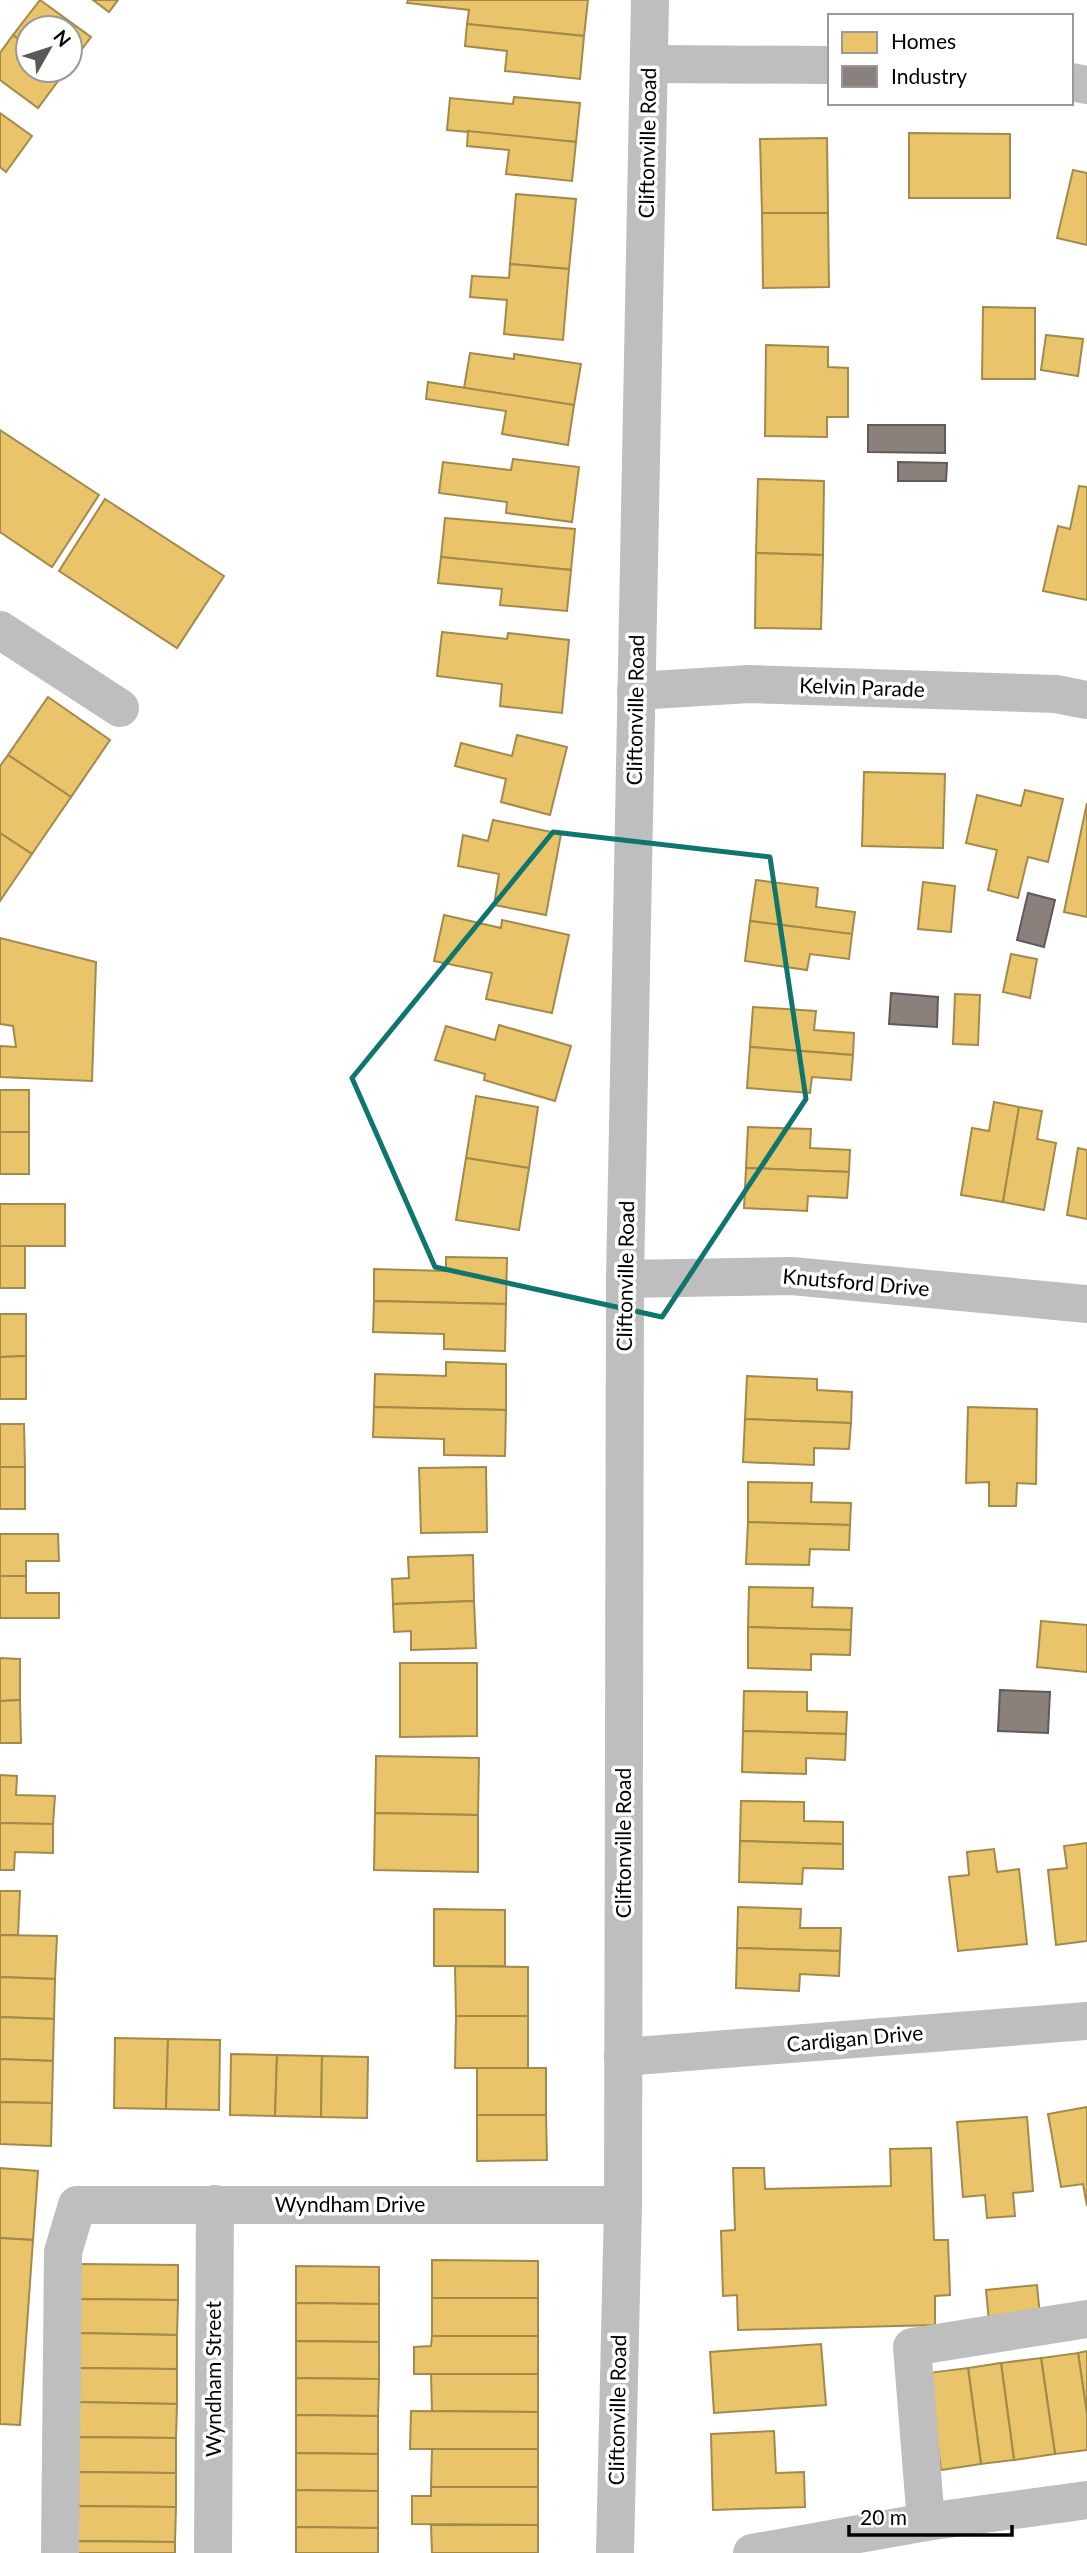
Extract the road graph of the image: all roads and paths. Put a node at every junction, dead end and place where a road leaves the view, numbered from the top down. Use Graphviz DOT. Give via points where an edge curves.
graph roads {
  1 [pos="650,0"];
  2 [pos="649,64"];
  3 [pos="828,65"];
  4 [pos="2,635"];
  5 [pos="636,691"];
  6 [pos="1087,700"];
  7 [pos="120,708"];
  8 [pos="625,1279"];
  9 [pos="1087,1304"];
  10 [pos="1087,2021"];
  11 [pos="623,2057"];
  12 [pos="215,2204"];
  13 [pos="623,2205"];
  14 [pos="1087,2319"];
  15 [pos="1087,2500"];
  16 [pos="926,2522"];
  17 [pos="60,2553"];
  18 [pos="213,2553"];
  19 [pos="615,2553"];
  20 [pos="752,2553"];
  1 -- 2 [label="street, Cliftonville Road"];
  2 -- 3 [label="street"];
  2 -- 5 [label="street, Cliftonville Road"];
  4 -- 7 [label="street"];
  5 -- 6 [label="street, Kelvin Parade" via="749,684 1056,694"];
  5 -- 8 [label="street, Cliftonville Road"];
  8 -- 9 [label="street, Knutsford Drive" via="792,1276"];
  8 -- 11 [label="street, Cliftonville Road"];
  10 -- 11 [label="street, Cardigan Drive"];
  11 -- 13 [label="street, Cliftonville Road"];
  12 -- 13 [label="street, Wyndham Drive"];
  12 -- 17 [label="street, Wyndham Drive" via="77,2204 63,2252"];
  12 -- 18 [label="street, Wyndham Street"];
  13 -- 19 [label="street, Cliftonville Road"];
  14 -- 16 [label="street" via="912,2347"];
  15 -- 16 [label="street"];
  16 -- 20 [label="street"];
}
